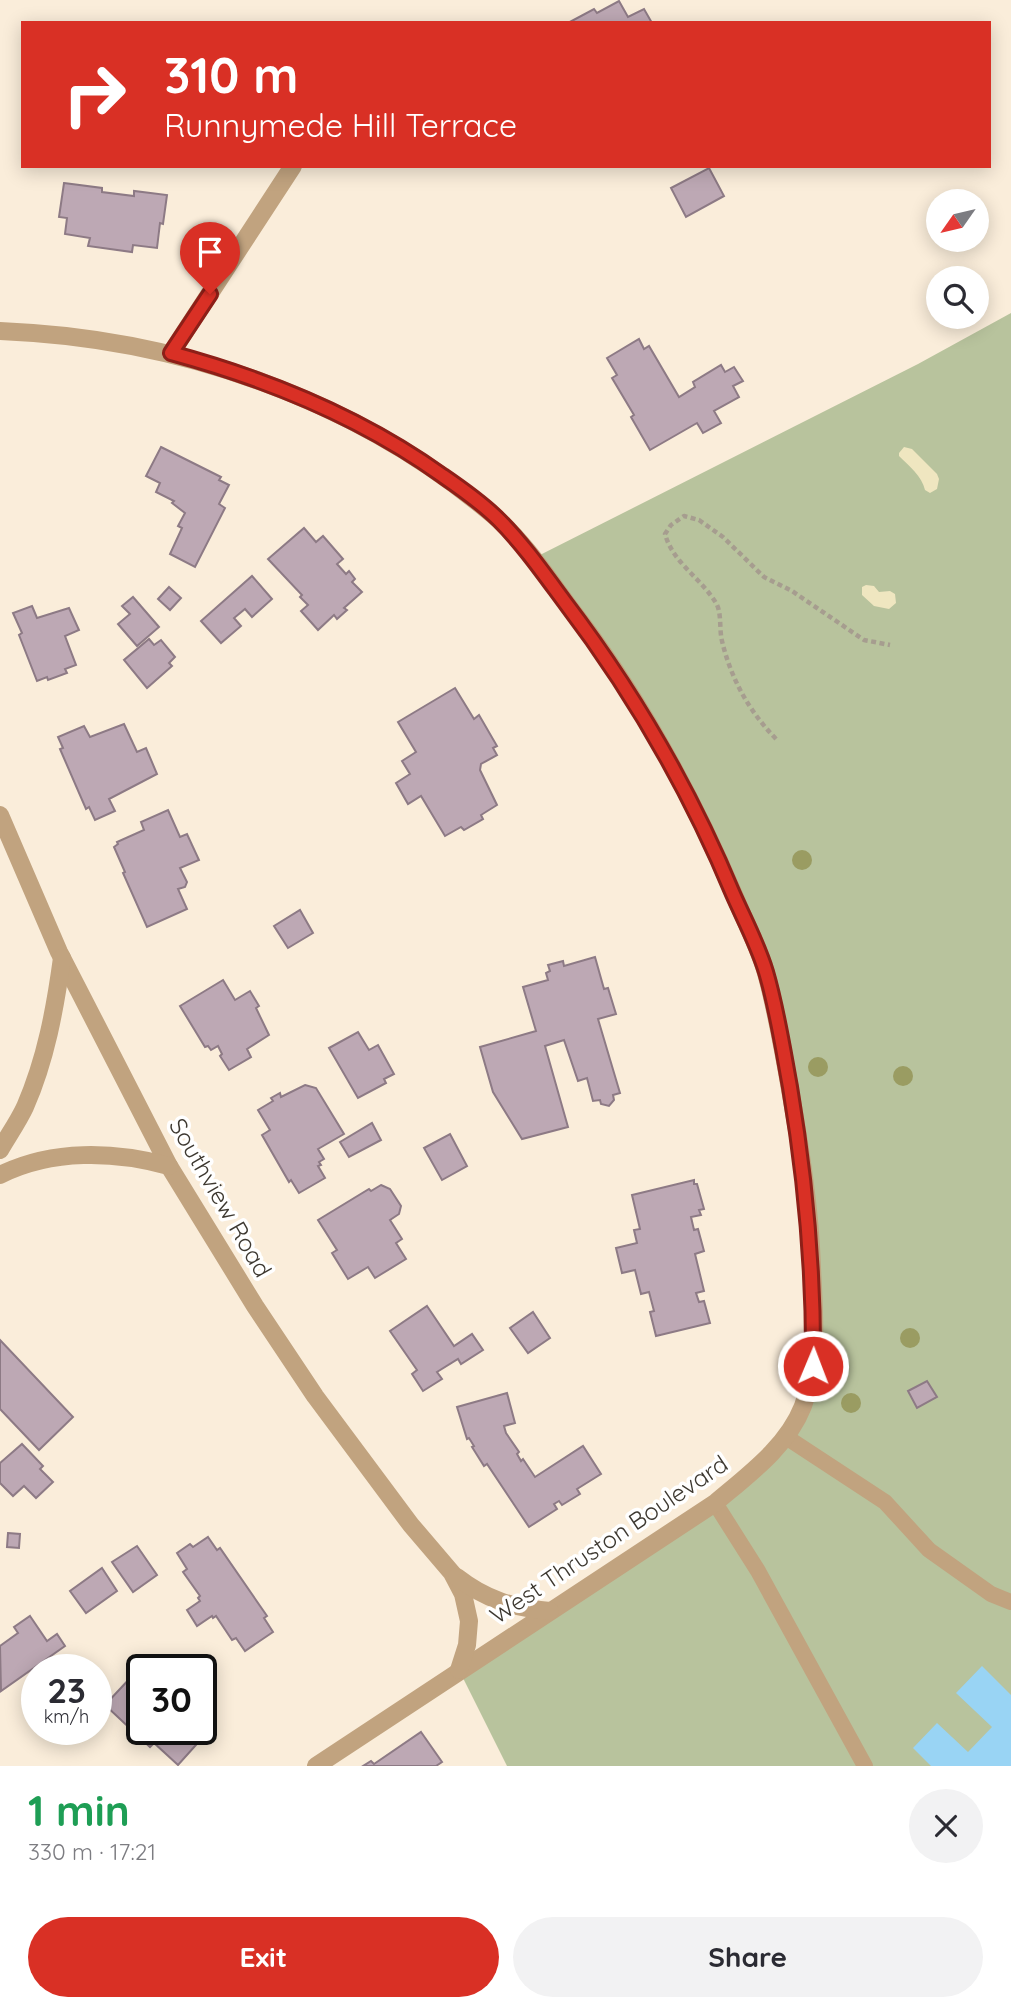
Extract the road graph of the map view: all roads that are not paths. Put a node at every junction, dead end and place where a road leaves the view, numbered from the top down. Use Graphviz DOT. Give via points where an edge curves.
graph roads {
  1 [pos="292,168"];
  2 [pos="0,331"];
  3 [pos="171,353"];
  4 [pos="0,815"];
  5 [pos="62,958"];
  6 [pos="0,1150"];
  7 [pos="169,1166"];
  8 [pos="0,1175"];
  9 [pos="786,1437"];
  10 [pos="715,1503"];
  11 [pos="452,1573"];
  12 [pos="1011,1602"];
  13 [pos="550,1611"];
  14 [pos="459,1670"];
  15 [pos="316,1766"];
  16 [pos="865,1766"];
  1 -- 3 [label="street"];
  2 -- 3 [label="street, West Thruston Boulevard" via="89,338"];
  3 -- 9 [label="street, West Thruston Boulevard" via="292,393 397,445 459,488 498,519 532,559 601,650 658,739 708,833 766,971 787,1069 811,1239 814,1311 810,1384"];
  4 -- 5 [label="street, Southview Road"];
  5 -- 6 [label="street" via="42,1064 24,1109"];
  5 -- 7 [label="street, Southview Road"];
  7 -- 8 [label="street" via="135,1157 83,1155 44,1159"];
  7 -- 11 [label="street, Southview Road" via="315,1396"];
  9 -- 10 [label="street, West Thruston Boulevard"];
  9 -- 12 [label="lane" via="885,1502 929,1550 990,1594"];
  10 -- 13 [label="street, West Thruston Boulevard"];
  10 -- 16 [label="lane" via="758,1571"];
  11 -- 13 [label="street, Southview Road" via="494,1601"];
  11 -- 14 [label="street, Southview Road" via="469,1621"];
  13 -- 14 [label="street, West Thruston Boulevard"];
  14 -- 15 [label="street, West Thruston Boulevard"];
}
